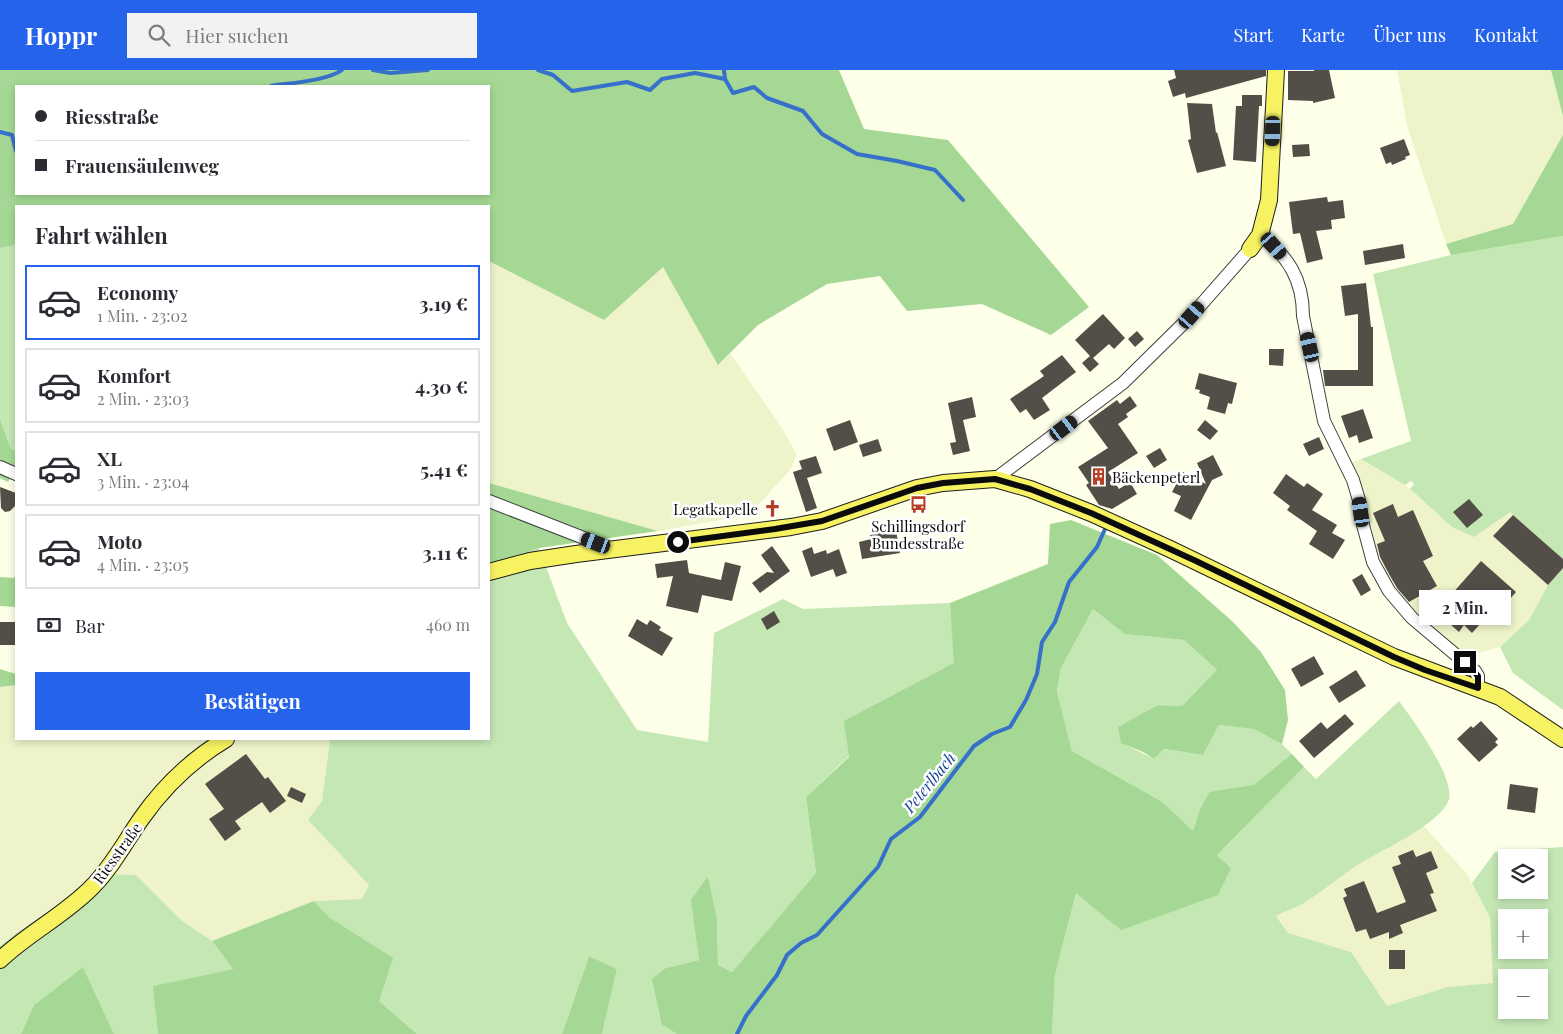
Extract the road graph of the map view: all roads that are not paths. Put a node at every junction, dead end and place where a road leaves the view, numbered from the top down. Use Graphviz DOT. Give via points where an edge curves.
graph roads {
  1 [pos="1276,70"];
  2 [pos="1260,235"];
  3 [pos="1250,249"];
  4 [pos="0,467"];
  5 [pos="15,474"];
  6 [pos="995,479"];
  7 [pos="490,501"];
  8 [pos="614,550"];
  9 [pos="490,572"];
  10 [pos="1478,688"];
  11 [pos="1563,739"];
  12 [pos="224,740"];
  13 [pos="0,960"];
  1 -- 2 [label="main road" via="1269,200"];
  2 -- 3 [label="main road"];
  2 -- 10 [label="street" via="1291,265 1298,282 1324,421 1353,480 1373,562 1389,591 1412,618 1475,671"];
  3 -- 6 [label="street" via="1192,315 1123,383"];
  4 -- 5 [label="street"];
  6 -- 8 [label="main road" via="917,488 852,512 798,526"];
  6 -- 10 [label="main road" via="1091,513 1394,657"];
  7 -- 8 [label="street"];
  8 -- 9 [label="main road" via="530,560"];
  10 -- 11 [label="main road" via="1500,697"];
  12 -- 13 [label="main road, Riesstraße" via="178,774 92,888"];
}
